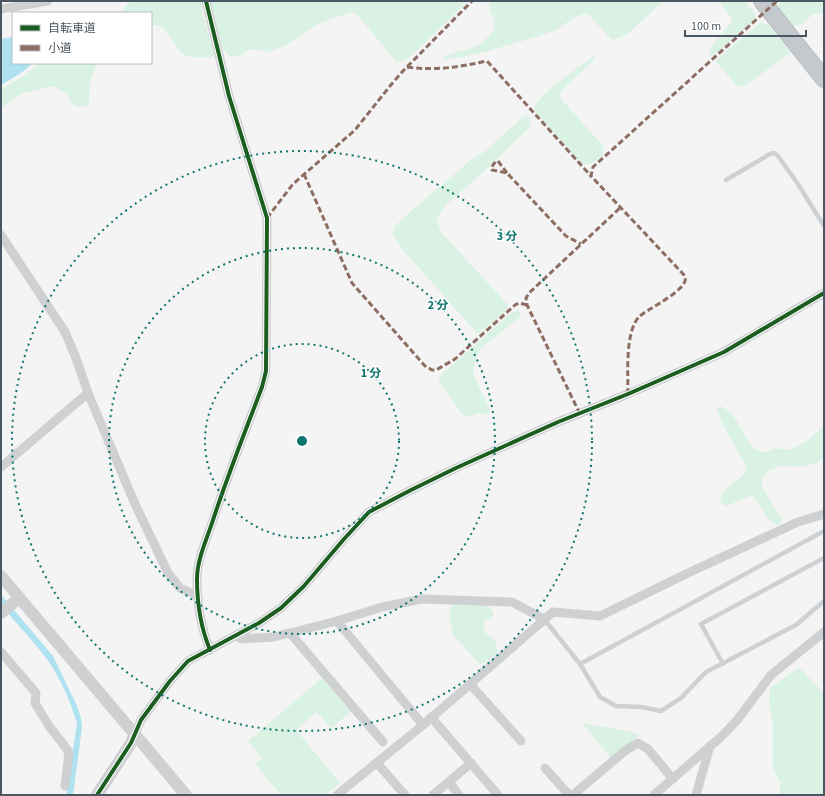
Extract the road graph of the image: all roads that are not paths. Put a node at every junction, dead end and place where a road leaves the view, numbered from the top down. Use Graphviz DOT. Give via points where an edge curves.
graph roads {
  1 [pos="48,1"];
  2 [pos="206,1"];
  3 [pos="762,1"];
  4 [pos="1,9"];
  5 [pos="824,79"];
  6 [pos="726,180"];
  7 [pos="824,226"];
  8 [pos="1,235"];
  9 [pos="824,293"];
  10 [pos="88,393"];
  11 [pos="1,467"];
  12 [pos="824,514"];
  13 [pos="824,531"];
  14 [pos="824,558"];
  15 [pos="1,576"];
  16 [pos="198,596"];
  17 [pos="16,600"];
  18 [pos="824,601"];
  19 [pos="1,613"];
  20 [pos="544,620"];
  21 [pos="337,621"];
  22 [pos="824,632"];
  23 [pos="290,633"];
  24 [pos="236,635"];
  25 [pos="210,650"];
  26 [pos="1,652"];
  27 [pos="580,664"];
  28 [pos="723,664"];
  29 [pos="470,684"];
  30 [pos="431,717"];
  31 [pos="423,725"];
  32 [pos="135,734"];
  33 [pos="383,742"];
  34 [pos="522,742"];
  35 [pos="710,746"];
  36 [pos="377,763"];
  37 [pos="471,763"];
  38 [pos="545,768"];
  39 [pos="673,779"];
  40 [pos="449,782"];
  41 [pos="65,786"];
  42 [pos="97,795"];
  43 [pos="186,795"];
  44 [pos="337,795"];
  45 [pos="405,795"];
  46 [pos="433,795"];
  47 [pos="459,795"];
  48 [pos="498,795"];
  49 [pos="569,795"];
  50 [pos="573,795"];
  51 [pos="654,795"];
  52 [pos="696,795"];
  1 -- 4 [label="street"];
  2 -- 16 [label="street" via="230,102 267,218 267,328 266,371 262,387 226,478 201,557 197,578"];
  3 -- 5 [label="highway"];
  6 -- 7 [label="lane" via="774,153 798,184"];
  8 -- 10 [label="street" via="65,332"];
  9 -- 24 [label="street" via="724,352 558,422 369,512 292,599 259,624"];
  10 -- 11 [label="street"];
  10 -- 16 [label="street" via="135,504 168,573 180,588"];
  12 -- 20 [label="street" via="798,522 688,572 600,616 553,612"];
  13 -- 27 [label="lane"];
  14 -- 28 [label="lane" via="701,624"];
  15 -- 17 [label="street"];
  16 -- 25 [label="street" via="198,606"];
  17 -- 19 [label="street"];
  17 -- 32 [label="street"];
  18 -- 28 [label="lane" via="796,625"];
  20 -- 21 [label="street" via="512,602 422,599 382,607"];
  20 -- 27 [label="lane"];
  20 -- 29 [label="street"];
  21 -- 23 [label="street"];
  21 -- 31 [label="street"];
  22 -- 35 [label="street" via="771,676 738,719"];
  23 -- 24 [label="street" via="274,637 241,639"];
  23 -- 33 [label="street"];
  24 -- 25 [label="street"];
  25 -- 32 [label="street" via="188,661 179,670 141,720"];
  26 -- 41 [label="street" via="36,693 35,704 69,753"];
  27 -- 28 [label="lane" via="600,697 616,706 661,711 681,698 706,672"];
  29 -- 30 [label="street"];
  29 -- 34 [label="street"];
  30 -- 31 [label="street"];
  30 -- 37 [label="street"];
  31 -- 36 [label="street"];
  32 -- 42 [label="street"];
  32 -- 43 [label="street"];
  35 -- 39 [label="street"];
  35 -- 52 [label="street"];
  36 -- 44 [label="street"];
  36 -- 45 [label="street"];
  37 -- 40 [label="street"];
  37 -- 48 [label="street"];
  38 -- 49 [label="street"];
  39 -- 50 [label="street" via="648,749 638,744 626,750"];
  39 -- 51 [label="street"];
  40 -- 46 [label="street"];
  40 -- 47 [label="street"];
}
